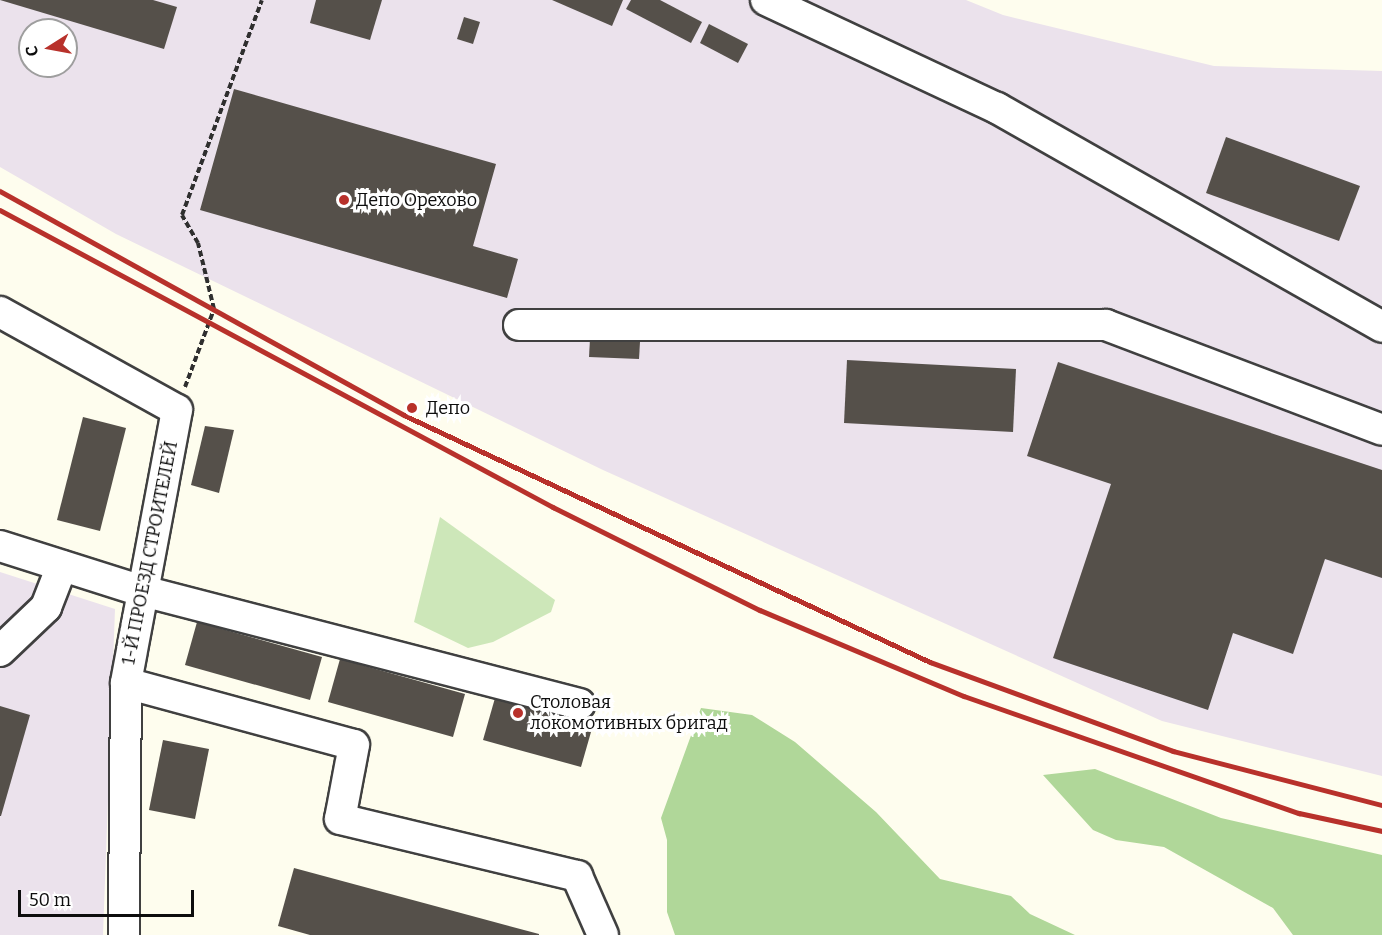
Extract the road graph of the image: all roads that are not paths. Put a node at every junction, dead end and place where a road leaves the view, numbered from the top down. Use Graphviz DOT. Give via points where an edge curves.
graph roads {
  1 [pos="766,0"];
  2 [pos="0,312"];
  3 [pos="519,326"];
  4 [pos="1382,327"];
  5 [pos="1382,430"];
  6 [pos="0,546"];
  7 [pos="62,566"];
  8 [pos="139,590"];
  9 [pos="0,651"];
  10 [pos="126,683"];
  11 [pos="580,704"];
  12 [pos="124,935"];
  13 [pos="603,935"];
  1 -- 4 [label="street" via="998,108"];
  2 -- 8 [label="street, 1-Й ПРОЕЗД СТРОИТЕЛЕЙ" via="177,410"];
  3 -- 5 [label="street" via="1106,325"];
  6 -- 7 [label="street"];
  7 -- 8 [label="street"];
  7 -- 9 [label="street" via="46,607"];
  8 -- 10 [label="street, 1-Й ПРОЕЗД СТРОИТЕЛЕЙ"];
  8 -- 11 [label="street"];
  10 -- 12 [label="street, 1-Й ПРОЕЗД СТРОИТЕЛЕЙ"];
  10 -- 13 [label="street" via="354,745 340,819 577,876"];
}
